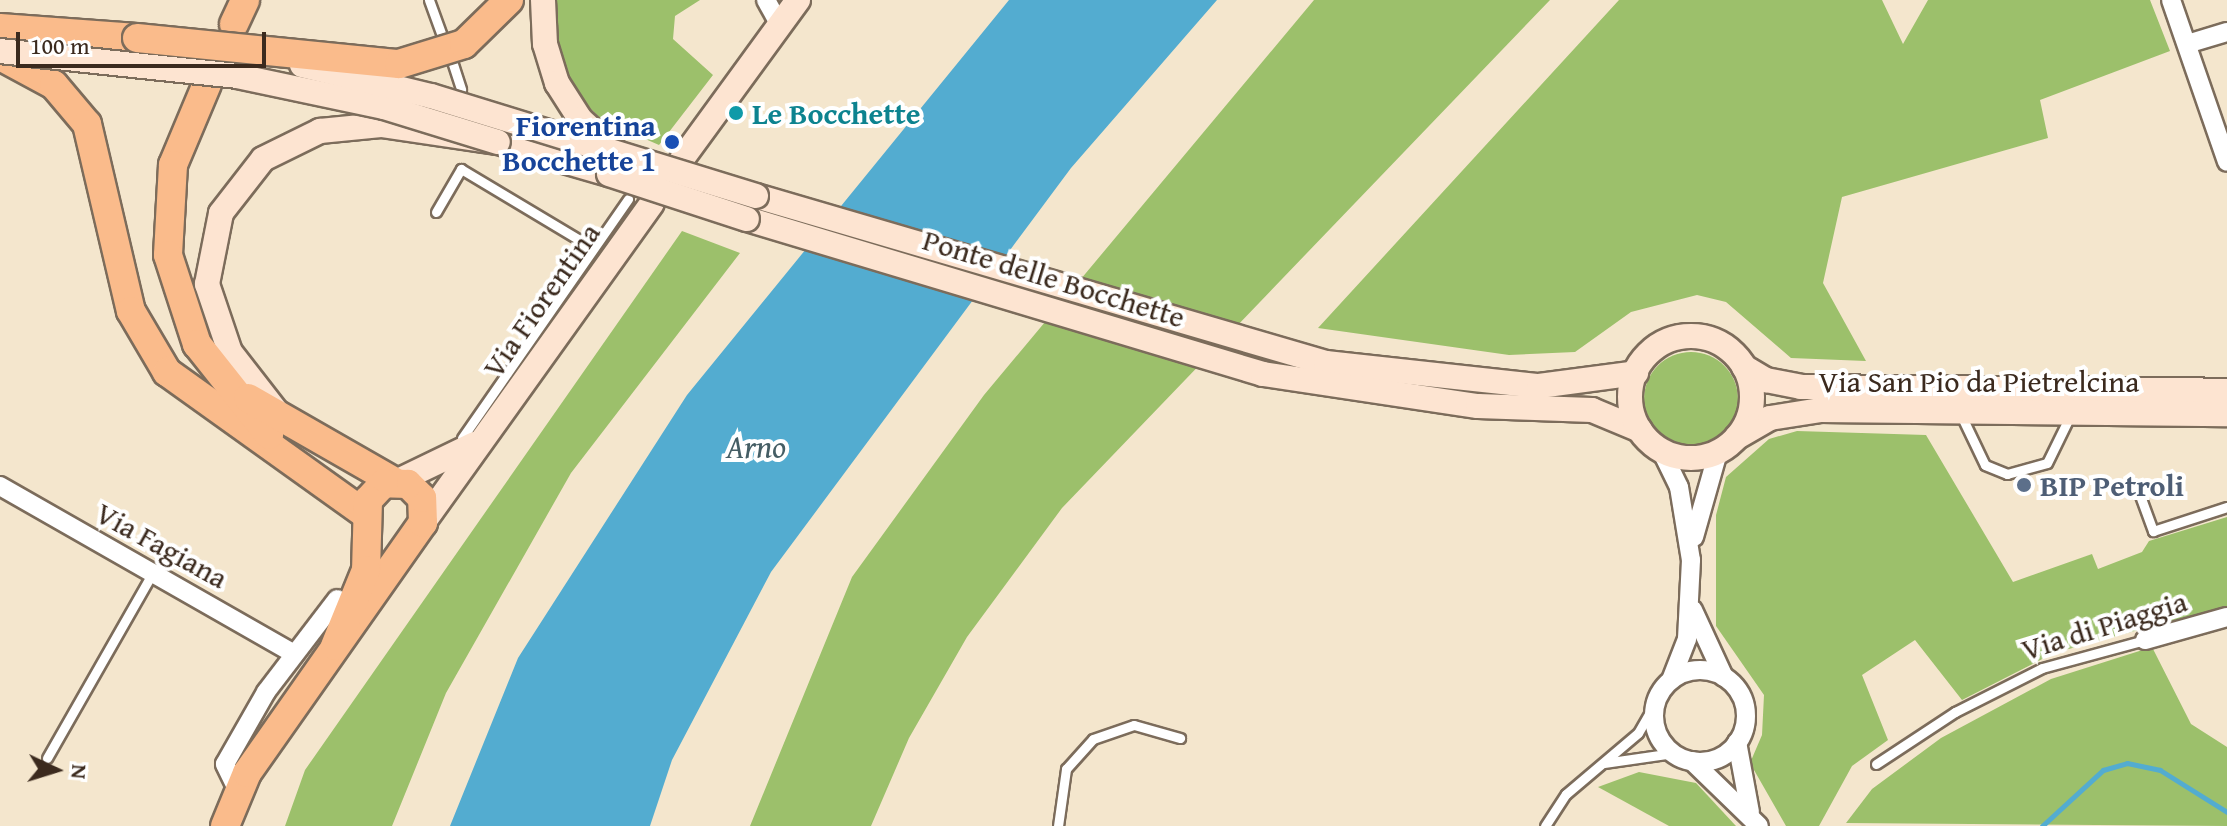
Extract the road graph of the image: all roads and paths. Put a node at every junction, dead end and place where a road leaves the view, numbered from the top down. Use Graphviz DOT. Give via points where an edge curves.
graph roads {
  1 [pos="429,0"];
  2 [pos="509,0"];
  3 [pos="543,0"];
  4 [pos="766,0"];
  5 [pos="798,0"];
  6 [pos="2171,0"];
  7 [pos="780,25"];
  8 [pos="0,28"];
  9 [pos="2227,32"];
  10 [pos="445,44"];
  11 [pos="2187,44"];
  12 [pos="0,53"];
  13 [pos="253,54"];
  14 [pos="451,58"];
  15 [pos="207,84"];
  16 [pos="461,89"];
  17 [pos="498,142"];
  18 [pos="617,153"];
  19 [pos="682,159"];
  20 [pos="2227,162"];
  21 [pos="628,199"];
  22 [pos="652,203"];
  23 [pos="752,207"];
  24 [pos="436,212"];
  25 [pos="593,248"];
  26 [pos="1744,367"];
  27 [pos="1636,373"];
  28 [pos="1346,378"];
  29 [pos="223,382"];
  30 [pos="2227,391"];
  31 [pos="1960,412"];
  32 [pos="2071,413"];
  33 [pos="2227,414"];
  34 [pos="286,422"];
  35 [pos="1640,430"];
  36 [pos="474,437"];
  37 [pos="1727,444"];
  38 [pos="1661,450"];
  39 [pos="293,459"];
  40 [pos="396,481"];
  41 [pos="0,486"];
  42 [pos="2138,490"];
  43 [pos="2227,507"];
  44 [pos="367,519"];
  45 [pos="420,527"];
  46 [pos="1691,560"];
  47 [pos="153,572"];
  48 [pos="337,599"];
  49 [pos="1691,603"];
  50 [pos="2227,617"];
  51 [pos="2145,640"];
  52 [pos="335,646"];
  53 [pos="295,654"];
  54 [pos="1724,677"];
  55 [pos="1671,680"];
  56 [pos="1655,704"];
  57 [pos="1180,738"];
  58 [pos="1737,742"];
  59 [pos="1673,753"];
  60 [pos="47,758"];
  61 [pos="1692,761"];
  62 [pos="1601,764"];
  63 [pos="1876,764"];
  64 [pos="238,791"];
  65 [pos="1756,822"];
  66 [pos="225,826"];
  67 [pos="1058,826"];
  68 [pos="1545,826"];
  1 -- 10 [label="lane"];
  2 -- 13 [label="main road, bridge" via="477,36 423,60 387,64"];
  3 -- 18 [label="main road" via="545,44 557,83 580,119"];
  4 -- 7 [label="street"];
  5 -- 7 [label="main road"];
  6 -- 11 [label="street"];
  7 -- 19 [label="main road"];
  8 -- 13 [label="main road, bridge"];
  9 -- 11 [label="street"];
  11 -- 20 [label="street"];
  12 -- 17 [label="main road, bridge" via="237,76 384,107"];
  12 -- 39 [label="main road" via="67,97 99,156 126,292 146,344 194,398"];
  13 -- 18 [label="main road, bridge" via="431,96"];
  14 -- 16 [label="lane"];
  15 -- 29 [label="main road" via="173,165 166,238 180,306"];
  17 -- 23 [label="main road, bridge"];
  17 -- 34 [label="main road, bridge" via="365,125 310,133 271,154 225,203 207,284 230,352"];
  18 -- 23 [label="main road, bridge"];
  21 -- 25 [label="lane"];
  22 -- 36 [label="main road, Via Fiorentina"];
  23 -- 28 [label="main road, Ponte delle Bocchette" via="1233,365"];
  24 -- 25 [label="lane" via="461,169"];
  25 -- 36 [label="lane"];
  26 -- 27 [label="main road" via="1716,341 1688,336 1660,344"];
  26 -- 30 [label="main road, Via San Pio da Pietrelcina" via="1801,387"];
  26 -- 37 [label="main road" via="1752,403"];
  27 -- 28 [label="main road" via="1539,386"];
  27 -- 35 [label="main road" via="1630,402"];
  28 -- 35 [label="main road" via="1592,410"];
  29 -- 34 [label="main road"];
  29 -- 39 [label="main road"];
  31 -- 32 [label="main road, Via San Pio da Pietrelcina"];
  31 -- 32 [label="lane" via="1985,465 2007,474 2047,463"];
  31 -- 37 [label="main road, Via San Pio da Pietrelcina" via="1801,412"];
  32 -- 33 [label="main road, Via San Pio da Pietrelcina"];
  34 -- 40 [label="main road"];
  35 -- 38 [label="main road"];
  36 -- 40 [label="main road, Via Fiorentina"];
  36 -- 45 [label="main road, Via Fiorentina"];
  37 -- 38 [label="main road" via="1683,457"];
  37 -- 46 [label="street" via="1701,492"];
  38 -- 46 [label="street" via="1679,487"];
  39 -- 44 [label="main road"];
  40 -- 44 [label="main road, Via Fiorentina" via="372,491"];
  40 -- 45 [label="main road" via="420,494"];
  41 -- 47 [label="street, Via Fagiana"];
  42 -- 43 [label="lane" via="2153,531"];
  44 -- 45 [label="main road" via="387,540"];
  44 -- 52 [label="main road, Via Fiorentina" via="363,581"];
  45 -- 52 [label="main road, Via Fiorentina"];
  46 -- 49 [label="street"];
  47 -- 53 [label="street, Via Fagiana"];
  47 -- 60 [label="lane"];
  48 -- 53 [label="street"];
  49 -- 54 [label="street"];
  49 -- 55 [label="street"];
  50 -- 51 [label="street, Via di Piaggia"];
  51 -- 63 [label="lane, Via di Piaggia" via="2042,668 1955,712"];
  52 -- 64 [label="main road, Via Fiorentina"];
  53 -- 64 [label="street" via="225,764"];
  54 -- 55 [label="street" via="1697,670"];
  54 -- 58 [label="street" via="1743,702"];
  55 -- 56 [label="street"];
  56 -- 59 [label="street" via="1656,730"];
  56 -- 62 [label="lane" via="1638,733"];
  57 -- 67 [label="lane" via="1134,725 1093,739 1066,769"];
  58 -- 61 [label="street" via="1722,756"];
  58 -- 65 [label="street"];
  59 -- 61 [label="street"];
  59 -- 62 [label="lane"];
  61 -- 65 [label="street"];
  62 -- 68 [label="lane" via="1566,794"];
  64 -- 66 [label="main road, Via Fiorentina"];
}
